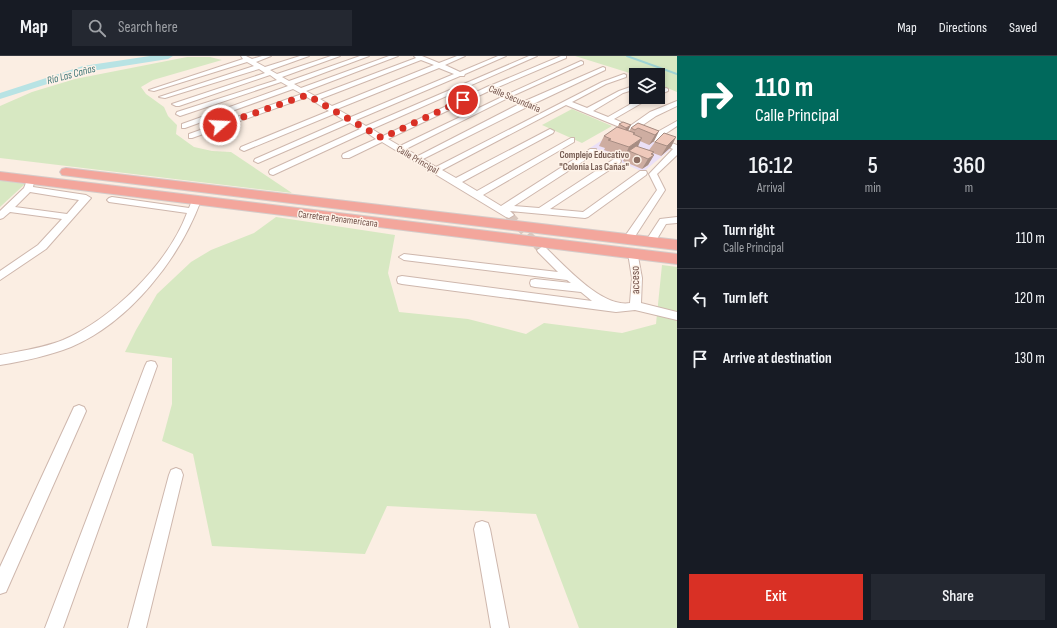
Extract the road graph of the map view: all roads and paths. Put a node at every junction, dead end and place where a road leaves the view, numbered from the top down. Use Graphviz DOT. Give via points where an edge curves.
graph roads {
  1 [pos="268,56"];
  2 [pos="306,56"];
  3 [pos="337,56"];
  4 [pos="366,56"];
  5 [pos="395,56"];
  6 [pos="462,56"];
  7 [pos="503,56"];
  8 [pos="534,56"];
  9 [pos="422,57"];
  10 [pos="564,57"];
  11 [pos="247,59"];
  12 [pos="581,63"];
  13 [pos="437,65"];
  14 [pos="603,69"];
  15 [pos="459,74"];
  16 [pos="624,76"];
  17 [pos="475,81"];
  18 [pos="285,82"];
  19 [pos="492,88"];
  20 [pos="629,89"];
  21 [pos="152,90"];
  22 [pos="510,96"];
  23 [pos="163,97"];
  24 [pos="566,102"];
  25 [pos="677,103"];
  26 [pos="176,104"];
  27 [pos="636,104"];
  28 [pos="538,107"];
  29 [pos="333,110"];
  30 [pos="587,111"];
  31 [pos="180,114"];
  32 [pos="350,120"];
  33 [pos="607,120"];
  34 [pos="677,123"];
  35 [pos="185,126"];
  36 [pos="366,129"];
  37 [pos="631,129"];
  38 [pos="550,131"];
  39 [pos="192,136"];
  40 [pos="382,138"];
  41 [pos="654,138"];
  42 [pos="571,140"];
  43 [pos="244,149"];
  44 [pos="400,149"];
  45 [pos="677,149"];
  46 [pos="593,151"];
  47 [pos="346,156"];
  48 [pos="418,159"];
  49 [pos="258,161"];
  50 [pos="617,161"];
  51 [pos="437,170"];
  52 [pos="273,172"];
  53 [pos="643,173"];
  54 [pos="1,174"];
  55 [pos="456,182"];
  56 [pos="29,184"];
  57 [pos="477,195"];
  58 [pos="112,200"];
  59 [pos="252,201"];
  60 [pos="195,206"];
  61 [pos="8,209"];
  62 [pos="505,211"];
  63 [pos="541,211"];
  64 [pos="0,216"];
  65 [pos="69,217"];
  66 [pos="677,220"];
  67 [pos="542,229"];
  68 [pos="628,239"];
  69 [pos="650,242"];
  70 [pos="677,245"];
  71 [pos="543,246"];
  72 [pos="633,253"];
  73 [pos="404,257"];
  74 [pos="677,259"];
  75 [pos="0,276"];
  76 [pos="571,278"];
  77 [pos="402,280"];
  78 [pos="535,283"];
  79 [pos="585,290"];
  80 [pos="635,306"];
  81 [pos="616,308"];
  82 [pos="677,316"];
  83 [pos="0,360"];
  84 [pos="151,366"];
  85 [pos="79,411"];
  86 [pos="176,475"];
  87 [pos="482,529"];
  88 [pos="0,586"];
  89 [pos="54,628"];
  90 [pos="137,628"];
  91 [pos="500,628"];
  1 -- 11 [label="street"];
  2 -- 18 [label="street"];
  3 -- 18 [label="street"];
  4 -- 18 [label="street"];
  5 -- 18 [label="street"];
  6 -- 13 [label="street"];
  7 -- 15 [label="street"];
  8 -- 17 [label="street"];
  9 -- 13 [label="street, Calle Secundaria"];
  9 -- 18 [label="street"];
  10 -- 19 [label="street"];
  11 -- 18 [label="street, Calle Principal"];
  11 -- 21 [label="street"];
  12 -- 22 [label="street"];
  13 -- 15 [label="street, Calle Secundaria"];
  13 -- 29 [label="street"];
  14 -- 28 [label="street"];
  15 -- 17 [label="street, Calle Secundaria"];
  15 -- 32 [label="street"];
  16 -- 24 [label="street"];
  17 -- 19 [label="street, Calle Secundaria"];
  17 -- 36 [label="street"];
  18 -- 23 [label="street"];
  18 -- 26 [label="street"];
  18 -- 29 [label="street, Calle Principal"];
  18 -- 31 [label="street"];
  18 -- 35 [label="street"];
  18 -- 39 [label="street"];
  19 -- 22 [label="street, Calle Secundaria"];
  19 -- 40 [label="street"];
  20 -- 30 [label="street"];
  22 -- 28 [label="street, Calle Secundaria"];
  22 -- 44 [label="street"];
  24 -- 28 [label="street"];
  24 -- 30 [label="street"];
  25 -- 37 [label="street" via="653,114"];
  27 -- 33 [label="street"];
  28 -- 48 [label="street"];
  28 -- 51 [label="street"];
  29 -- 32 [label="street, Calle Principal"];
  29 -- 43 [label="street"];
  30 -- 33 [label="street"];
  32 -- 36 [label="street, Calle Principal"];
  32 -- 49 [label="street"];
  33 -- 37 [label="street"];
  34 -- 41 [label="street"];
  36 -- 40 [label="street, Calle Principal"];
  36 -- 52 [label="street"];
  37 -- 41 [label="street"];
  38 -- 55 [label="street"];
  40 -- 44 [label="street, Calle Principal"];
  40 -- 47 [label="street"];
  41 -- 45 [label="street"];
  42 -- 57 [label="street"];
  44 -- 48 [label="street, Calle Principal"];
  45 -- 68 [label="street" via="654,174 661,190"];
  46 -- 62 [label="street"];
  48 -- 51 [label="street, Calle Principal"];
  50 -- 63 [label="street"];
  51 -- 55 [label="street, Calle Principal"];
  53 -- 63 [label="street" via="584,215"];
  54 -- 56 [label="highway, Carretera Panamericana"];
  54 -- 59 [label="highway, Carretera Panamericana"];
  55 -- 57 [label="street, Calle Principal"];
  56 -- 60 [label="highway, Carretera Panamericana"];
  56 -- 61 [label="street"];
  56 -- 65 [label="street" via="86,198"];
  57 -- 62 [label="street, Calle Principal"];
  58 -- 60 [label="street"];
  59 -- 60 [label="highway, Carretera Panamericana"];
  59 -- 67 [label="highway, Carretera Panamericana"];
  59 -- 71 [label="highway, Carretera Panamericana"];
  60 -- 83 [label="street" via="188,224 168,257 124,305 101,323 69,342 48,350"];
  61 -- 64 [label="street"];
  61 -- 65 [label="street"];
  62 -- 63 [label="street"];
  65 -- 75 [label="street" via="42,247"];
  66 -- 69 [label="street" via="663,221"];
  67 -- 68 [label="highway, Carretera Panamericana"];
  67 -- 71 [label="highway"];
  68 -- 69 [label="highway, Carretera Panamericana"];
  69 -- 70 [label="highway, Carretera Panamericana"];
  71 -- 72 [label="highway, Carretera Panamericana"];
  71 -- 76 [label="street"];
  72 -- 74 [label="highway, Carretera Panamericana"];
  72 -- 80 [label="street, acceso" via="637,278"];
  73 -- 76 [label="street"];
  76 -- 79 [label="street"];
  77 -- 81 [label="street"];
  78 -- 79 [label="street"];
  79 -- 81 [label="street"];
  80 -- 81 [label="street"];
  80 -- 82 [label="street"];
  84 -- 89 [label="street"];
  85 -- 88 [label="street"];
  86 -- 90 [label="street"];
  87 -- 91 [label="street"];
}
